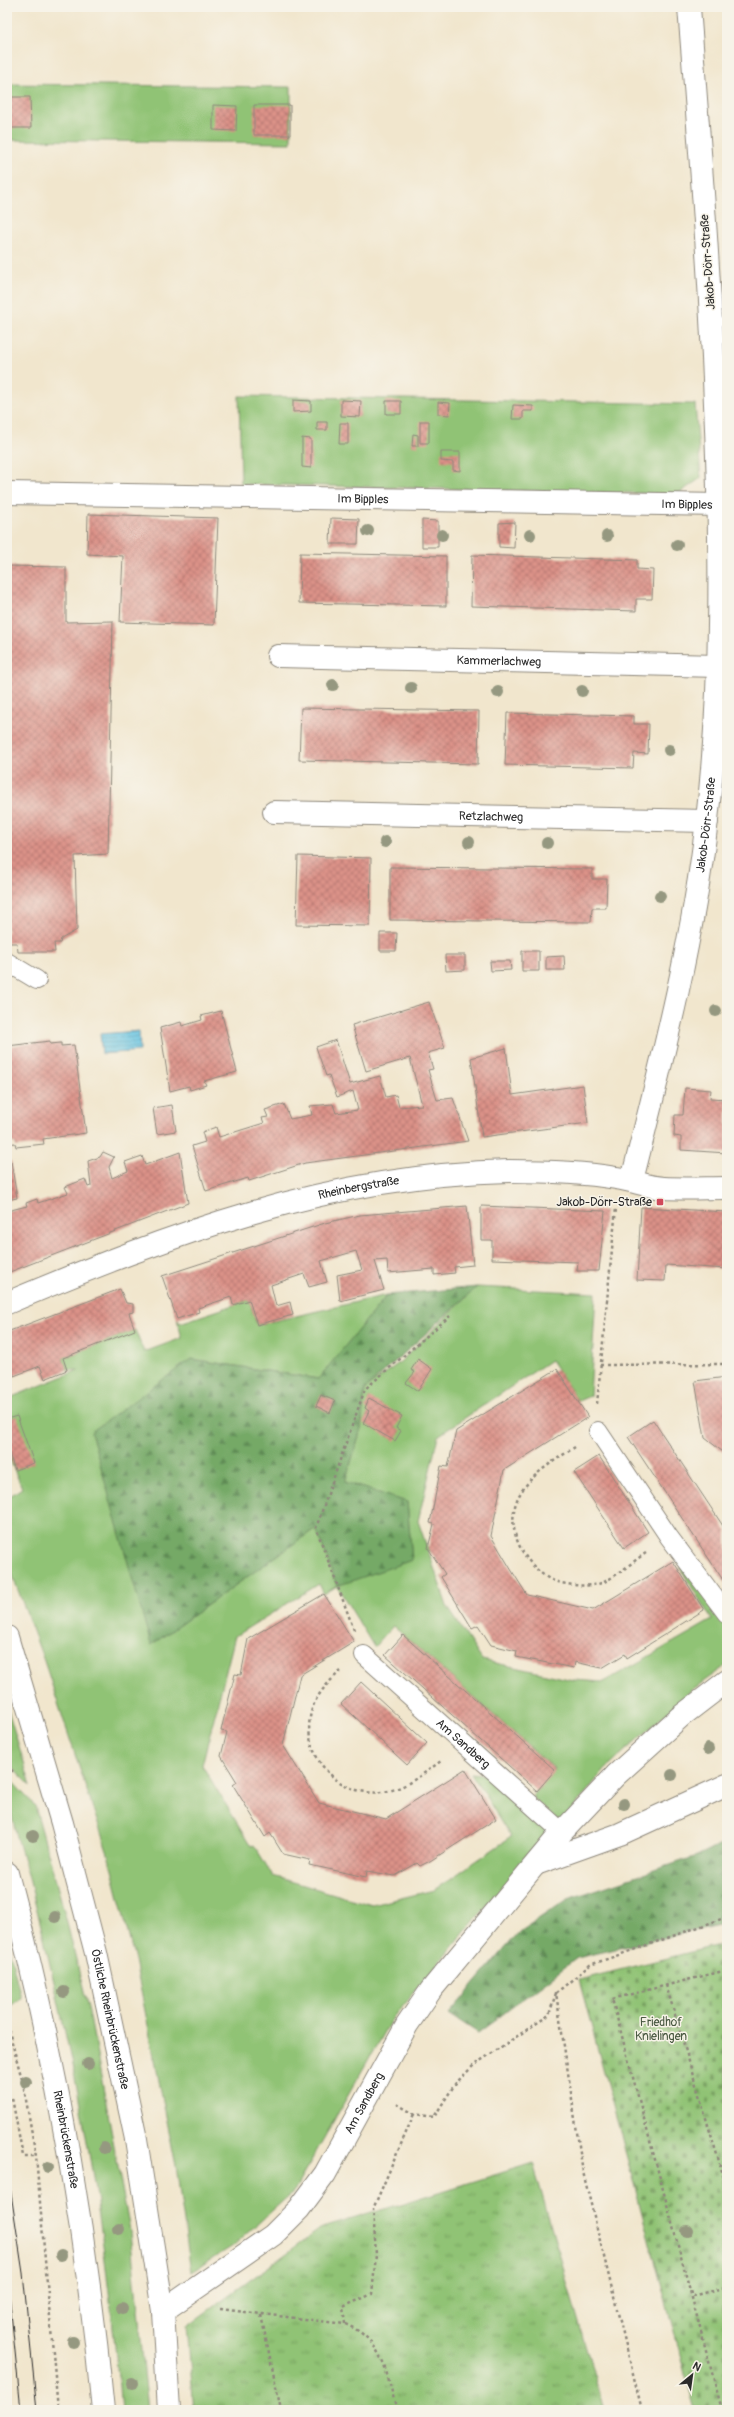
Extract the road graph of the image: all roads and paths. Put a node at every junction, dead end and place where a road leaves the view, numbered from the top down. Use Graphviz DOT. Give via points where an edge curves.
graph roads {
  1 [pos="689,7"];
  2 [pos="7,494"];
  3 [pos="720,505"];
  4 [pos="278,656"];
  5 [pos="719,666"];
  6 [pos="274,812"];
  7 [pos="707,821"];
  8 [pos="7,962"];
  9 [pos="37,980"];
  10 [pos="626,1179"];
  11 [pos="727,1188"];
  12 [pos="7,1303"];
  13 [pos="450,1316"];
  14 [pos="727,1364"];
  15 [pos="600,1365"];
  16 [pos="598,1431"];
  17 [pos="669,1537"];
  18 [pos="727,1614"];
  19 [pos="7,1637"];
  20 [pos="364,1655"];
  21 [pos="727,1681"];
  22 [pos="465,1745"];
  23 [pos="727,1784"];
  24 [pos="562,1832"];
  25 [pos="535,1864"];
  26 [pos="7,1873"];
  27 [pos="727,1917"];
  28 [pos="727,1970"];
  29 [pos="666,1985"];
  30 [pos="556,1993"];
  31 [pos="7,2024"];
  32 [pos="371,2090"];
  33 [pos="7,2099"];
  34 [pos="414,2114"];
  35 [pos="36,2156"];
  36 [pos="727,2188"];
  37 [pos="727,2287"];
  38 [pos="196,2289"];
  39 [pos="693,2296"];
  40 [pos="163,2310"];
  41 [pos="261,2314"];
  42 [pos="345,2324"];
  43 [pos="58,2410"];
  44 [pos="103,2410"];
  45 [pos="169,2410"];
  46 [pos="281,2410"];
  47 [pos="397,2410"];
  48 [pos="642,2410"];
  49 [pos="722,2410"];
  1 -- 3 [label="street, Jakob-Dörr-Straße" via="710,275"];
  2 -- 3 [label="street, Im Bipples"];
  3 -- 5 [label="street, Jakob-Dörr-Straße"];
  4 -- 5 [label="street, Kammerlachweg"];
  5 -- 7 [label="street, Jakob-Dörr-Straße"];
  6 -- 7 [label="street, Retzlachweg"];
  7 -- 10 [label="street, Jakob-Dörr-Straße" via="676,1002"];
  8 -- 9 [label="lane"];
  10 -- 11 [label="street, Rheinbergstraße" via="661,1188"];
  10 -- 12 [label="street, Rheinbergstraße" via="558,1172 465,1173 397,1180 324,1192 179,1234 108,1260"];
  10 -- 15 [label="path"];
  13 -- 20 [label="path" via="365,1389 316,1528"];
  14 -- 15 [label="path"];
  15 -- 16 [label="path"];
  16 -- 17 [label="lane"];
  16 -- 17 [label="path" via="546,1466 527,1484 518,1499 513,1528 525,1556 546,1577 561,1583 581,1586 603,1583"];
  17 -- 18 [label="lane"];
  19 -- 40 [label="street, Östliche Rheinbrückenstraße" via="62,1824 96,1953 136,2138"];
  20 -- 22 [label="lane, Am Sandberg"];
  20 -- 22 [label="path" via="328,1682 312,1709 309,1733 312,1747 324,1768 336,1780 368,1793 384,1792 409,1783"];
  21 -- 24 [label="street, Am Sandberg" via="680,1717 616,1774"];
  22 -- 24 [label="lane, Am Sandberg"];
  23 -- 25 [label="street" via="620,1834"];
  24 -- 25 [label="street, Am Sandberg"];
  25 -- 32 [label="street, Am Sandberg" via="431,1990 407,2025"];
  26 -- 44 [label="street, Rheinbrückenstraße" via="44,2020 61,2105 95,2326"];
  27 -- 30 [label="path" via="590,1965"];
  28 -- 29 [label="path"];
  29 -- 36 [label="path"];
  29 -- 39 [label="path" via="612,1999"];
  30 -- 34 [label="path" via="548,2015 474,2065 455,2084 434,2117"];
  30 -- 48 [label="path" via="583,2172"];
  31 -- 35 [label="path" via="23,2083"];
  32 -- 34 [label="path"];
  32 -- 38 [label="street, Am Sandberg" via="325,2174 298,2209 273,2235"];
  33 -- 35 [label="path" via="12,2098 23,2156"];
  34 -- 42 [label="path" via="373,2209 376,2255 372,2294 343,2307"];
  35 -- 43 [label="path"];
  37 -- 39 [label="path"];
  38 -- 40 [label="street, Am Sandberg"];
  38 -- 41 [label="path" via="212,2308"];
  39 -- 49 [label="path"];
  40 -- 45 [label="street, Östliche Rheinbrückenstraße"];
  41 -- 42 [label="path"];
  41 -- 46 [label="path"];
  42 -- 47 [label="path" via="368,2337 378,2350"];
}
